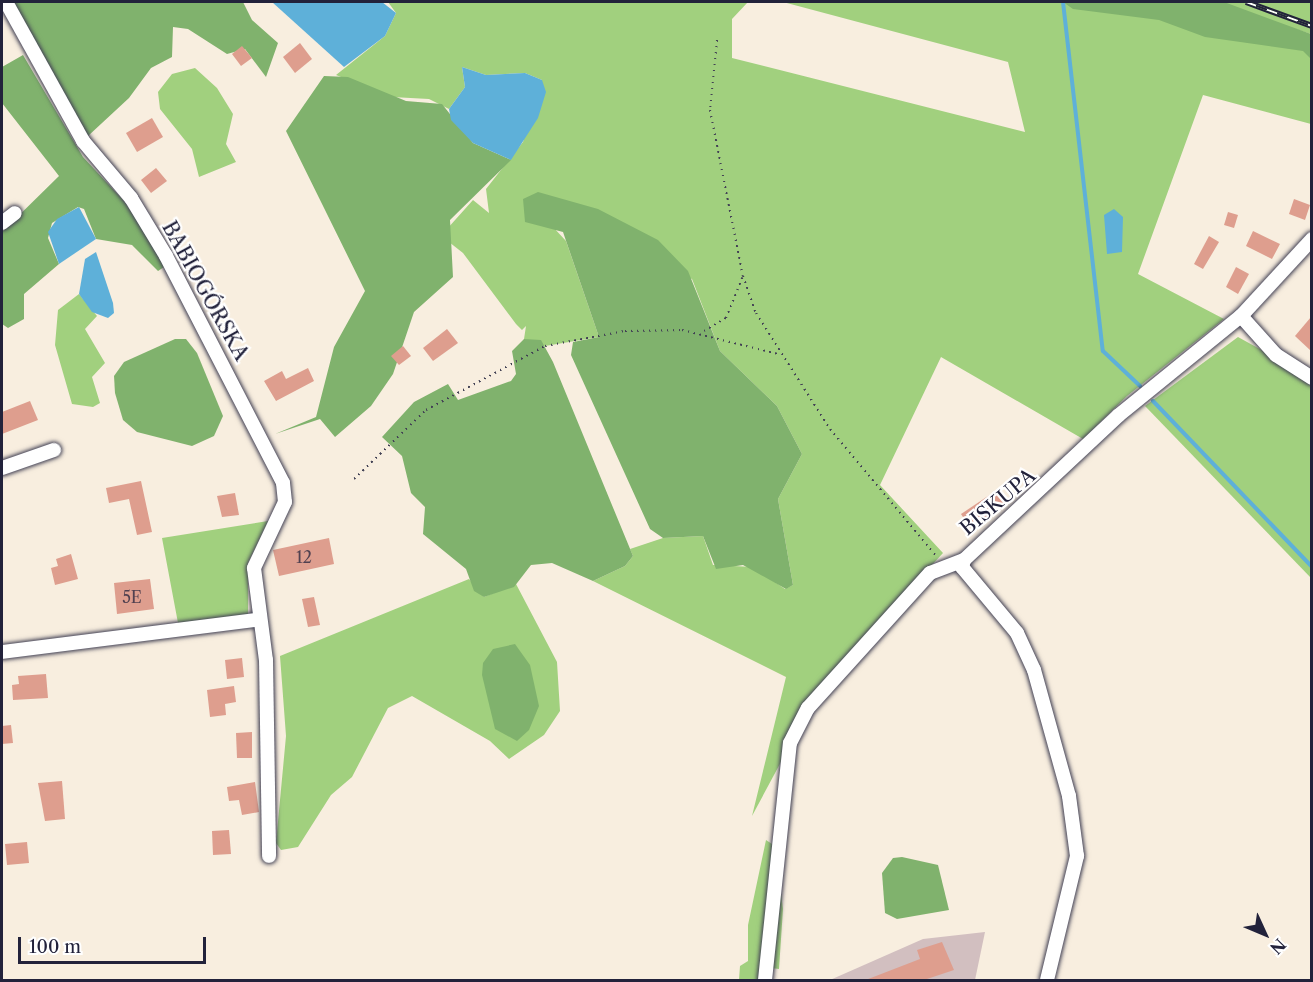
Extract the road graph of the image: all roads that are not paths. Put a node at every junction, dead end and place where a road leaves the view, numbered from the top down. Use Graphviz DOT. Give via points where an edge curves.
graph roads {
  1 [pos="6,2"];
  2 [pos="15,213"];
  3 [pos="2,224"];
  4 [pos="1311,239"];
  5 [pos="1241,316"];
  6 [pos="1311,378"];
  7 [pos="54,450"];
  8 [pos="2,468"];
  9 [pos="963,560"];
  10 [pos="257,620"];
  11 [pos="2,652"];
  12 [pos="269,856"];
  13 [pos="765,981"];
  14 [pos="1047,981"];
  1 -- 10 [label="street, BABIOGÓRSKA" via="83,141 131,198 166,256 283,483 285,502 254,568"];
  2 -- 3 [label="street"];
  4 -- 5 [label="street, BISKUPA"];
  5 -- 6 [label="street" via="1276,355"];
  5 -- 9 [label="street, BISKUPA" via="1119,415 1067,470"];
  7 -- 8 [label="street"];
  9 -- 13 [label="street" via="940,565 808,708 790,743"];
  9 -- 14 [label="street, BISKUPA" via="962,567 1017,633 1034,670 1069,796 1077,856"];
  10 -- 11 [label="street"];
  10 -- 12 [label="street, BABIOGÓRSKA" via="266,660"];
}
